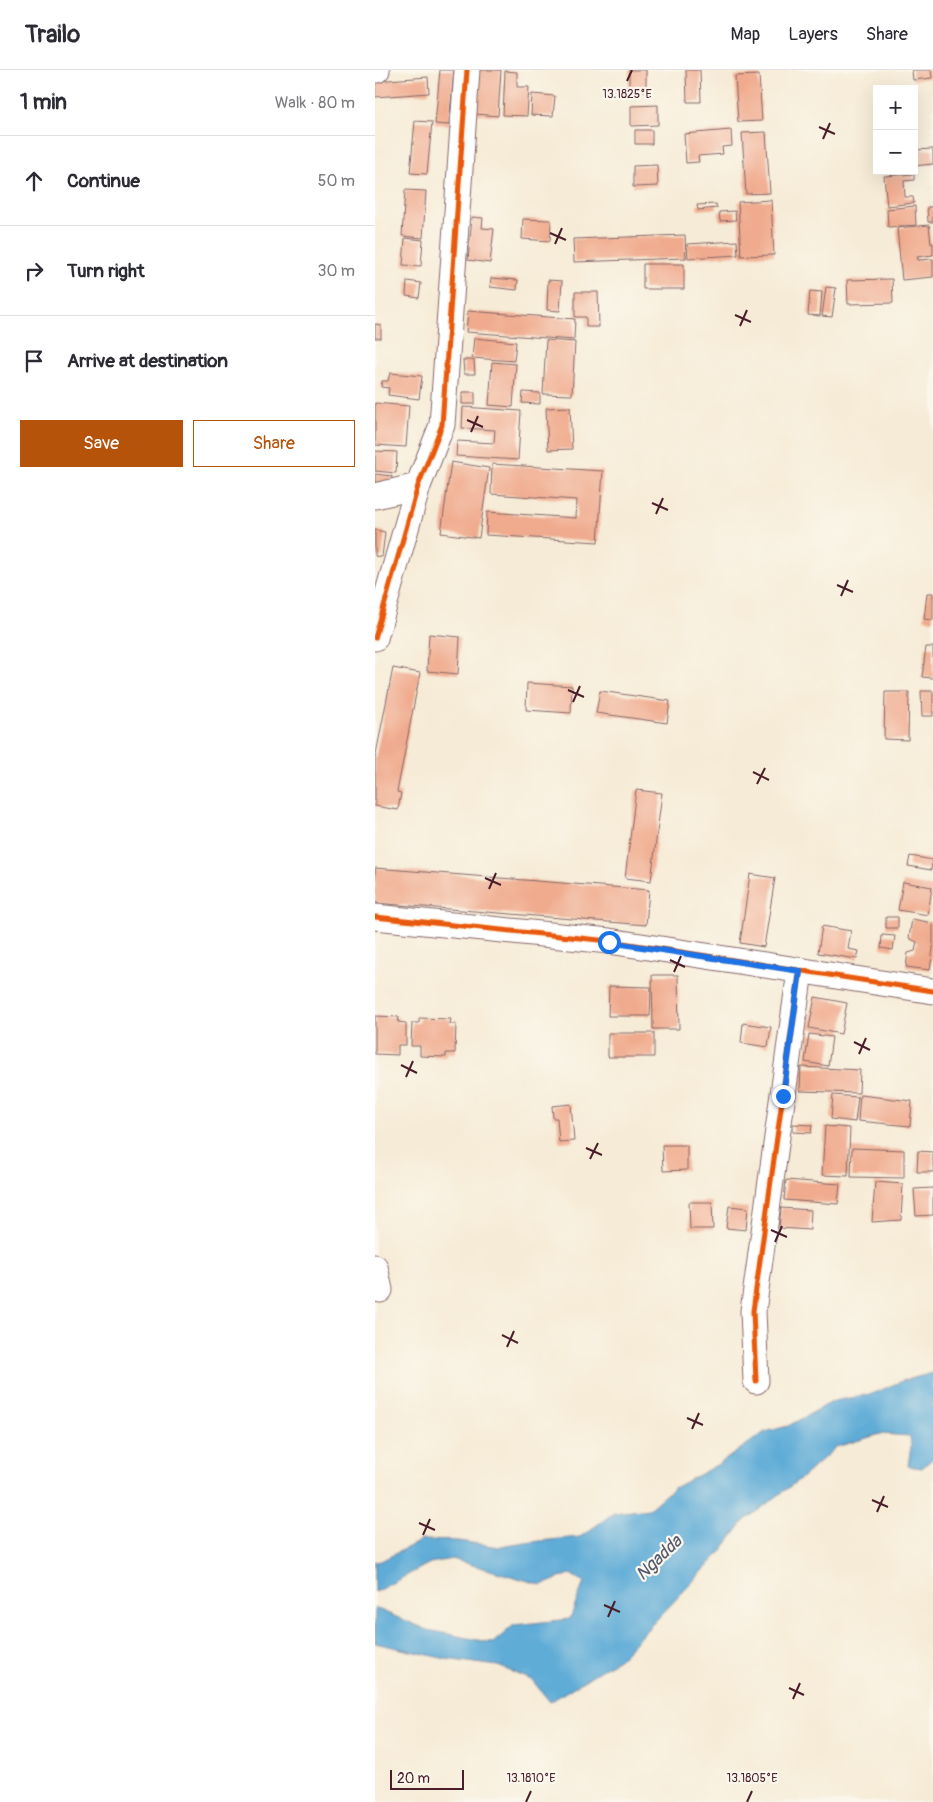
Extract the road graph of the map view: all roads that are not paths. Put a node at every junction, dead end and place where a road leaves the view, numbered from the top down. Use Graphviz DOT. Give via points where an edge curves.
graph roads {
  1 [pos="467,70"];
  2 [pos="418,486"];
  3 [pos="375,496"];
  4 [pos="375,638"];
  5 [pos="375,917"];
  6 [pos="800,971"];
  7 [pos="933,991"];
  8 [pos="756,1381"];
  1 -- 2 [label="street" via="442,425"];
  2 -- 3 [label="street"];
  2 -- 4 [label="street"];
  5 -- 6 [label="street" via="609,942"];
  6 -- 7 [label="street"];
  6 -- 8 [label="street" via="753,1311"];
}
